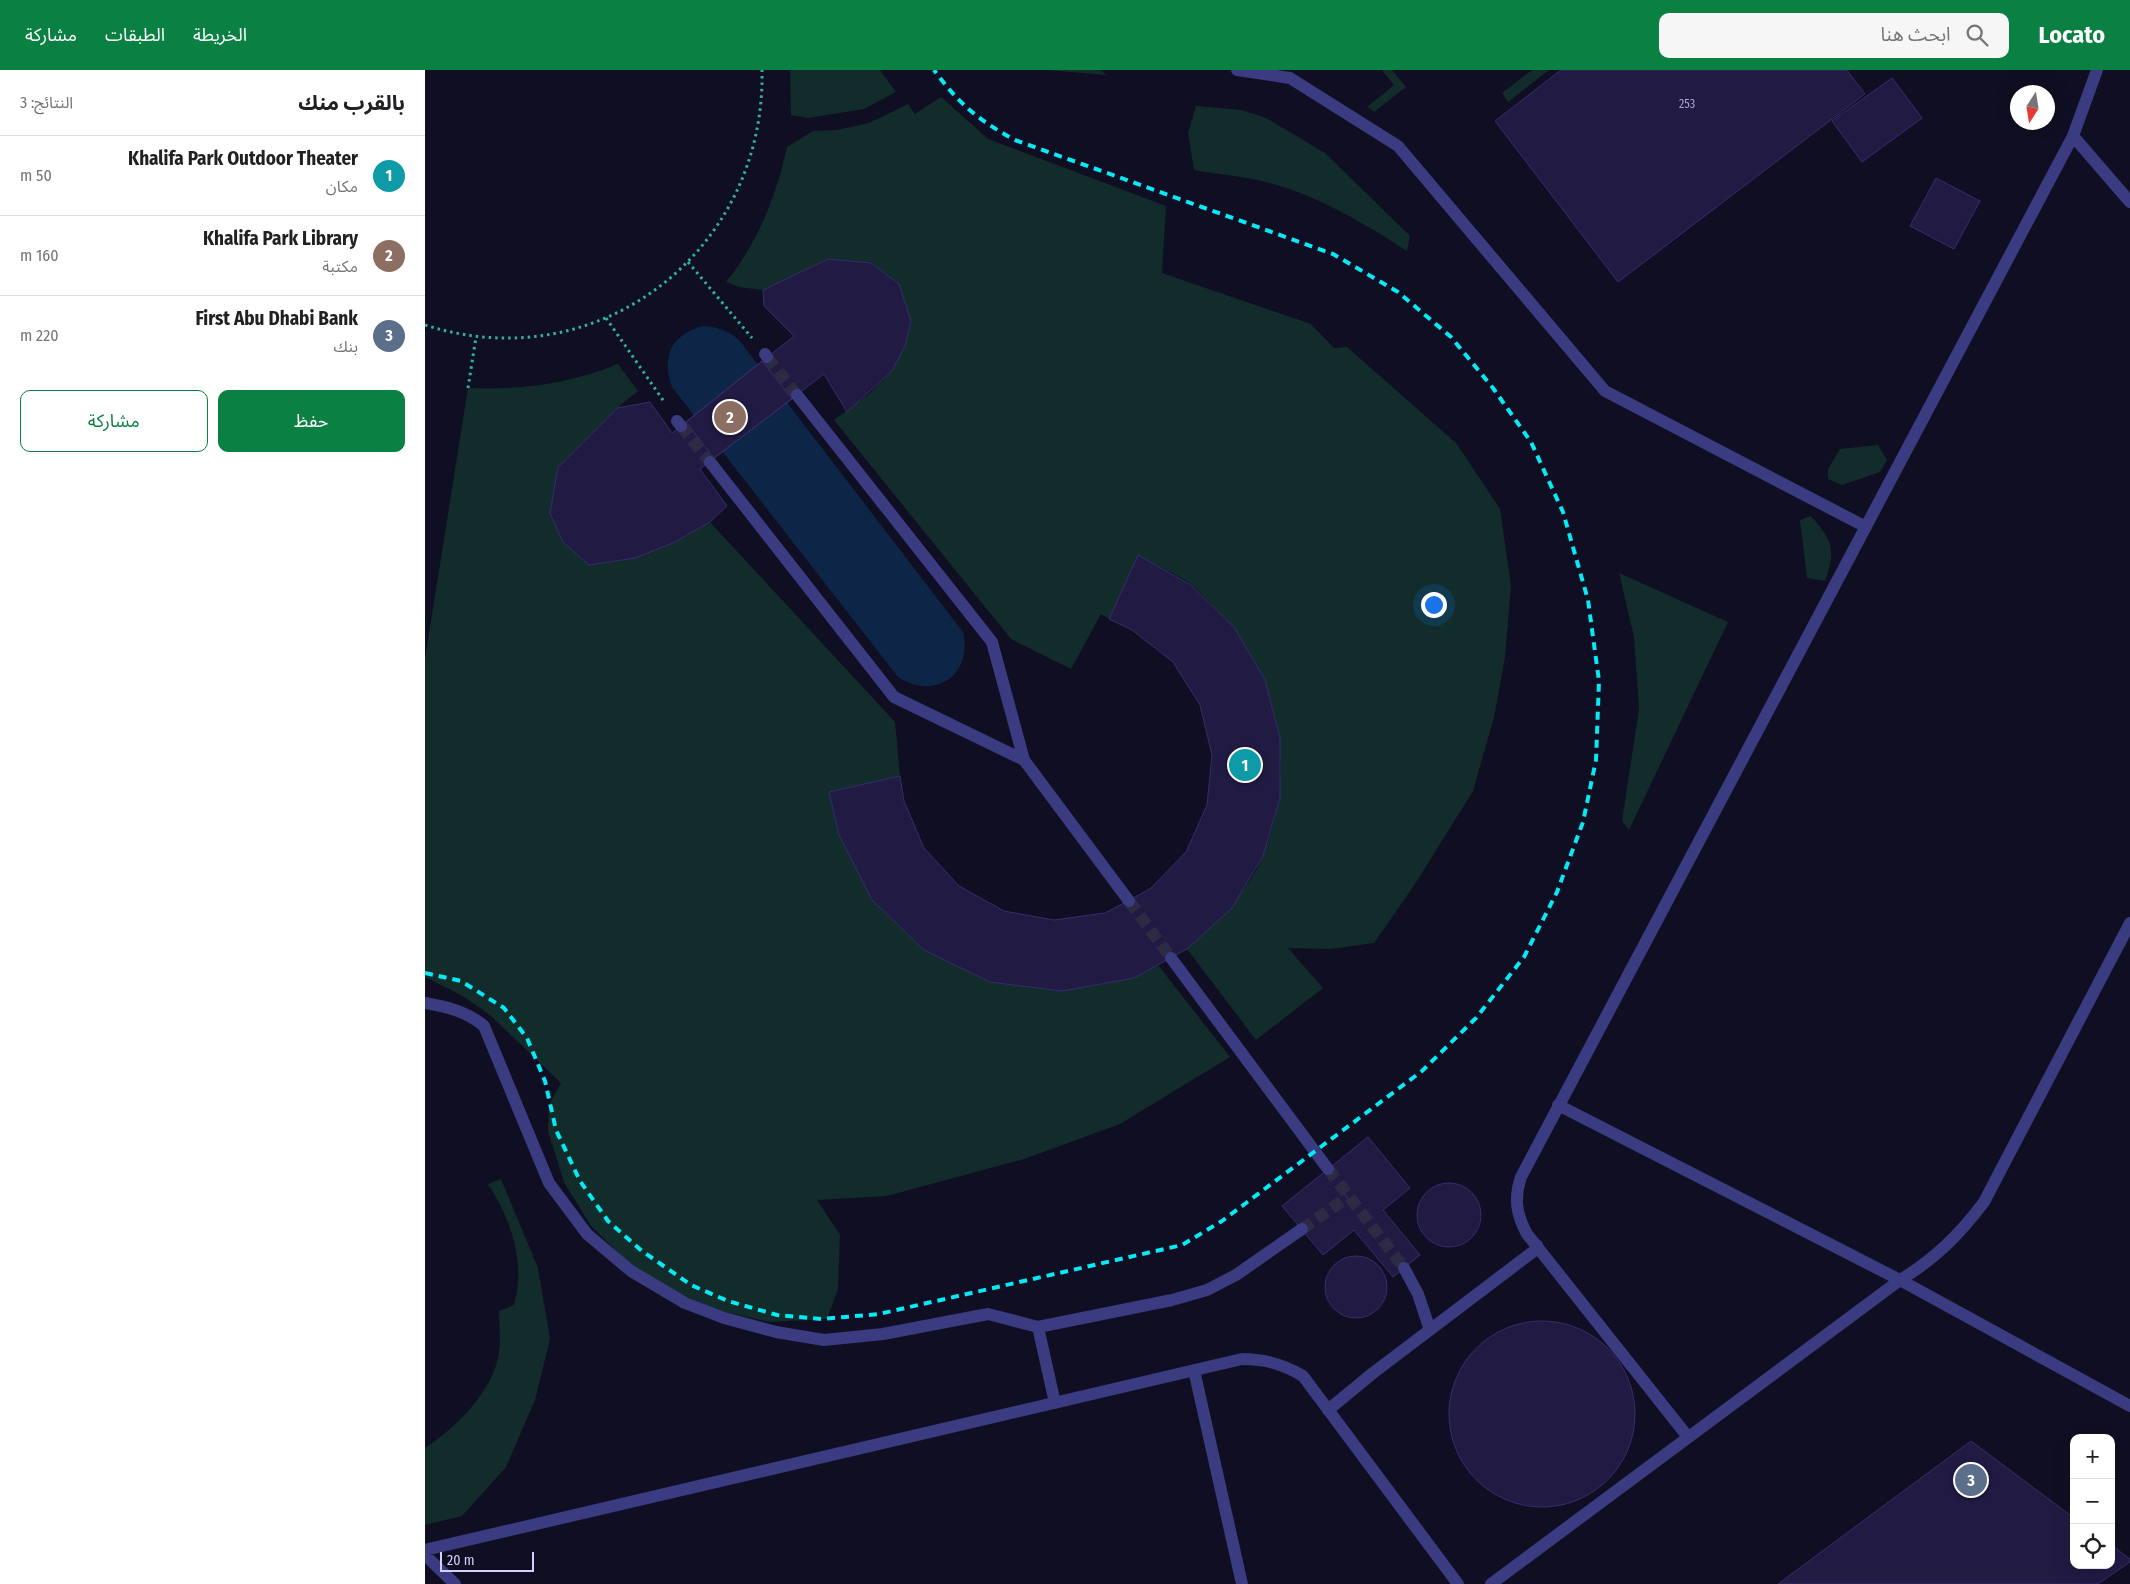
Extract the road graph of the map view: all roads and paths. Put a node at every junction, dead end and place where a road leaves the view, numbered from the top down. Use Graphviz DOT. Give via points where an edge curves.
graph roads {
  1 [pos="762,70"];
  2 [pos="1237,70"];
  3 [pos="2097,70"];
  4 [pos="2073,136"];
  5 [pos="2130,202"];
  6 [pos="688,262"];
  7 [pos="606,318"];
  8 [pos="425,325"];
  9 [pos="476,337"];
  10 [pos="766,355"];
  11 [pos="468,388"];
  12 [pos="797,395"];
  13 [pos="679,423"];
  14 [pos="710,462"];
  15 [pos="1866,527"];
  16 [pos="1024,760"];
  17 [pos="1129,901"];
  18 [pos="2130,923"];
  19 [pos="1171,958"];
  20 [pos="425,1003"];
  21 [pos="1557,1105"];
  22 [pos="1327,1169"];
  23 [pos="1302,1230"];
  24 [pos="1537,1245"];
  25 [pos="1404,1268"];
  26 [pos="1900,1280"];
  27 [pos="1037,1327"];
  28 [pos="1430,1330"];
  29 [pos="1194,1370"];
  30 [pos="1055,1403"];
  31 [pos="2130,1406"];
  32 [pos="1328,1410"];
  33 [pos="1688,1437"];
  34 [pos="425,1550"];
  35 [pos="425,1556"];
  36 [pos="455,1584"];
  37 [pos="1242,1584"];
  38 [pos="1458,1584"];
  39 [pos="1491,1584"];
  1 -- 6 [label="path" via="758,128 750,162 737,195 719,225"];
  2 -- 15 [label="street" via="1290,78 1398,146 1605,391"];
  3 -- 4 [label="street"];
  4 -- 5 [label="street"];
  4 -- 15 [label="street"];
  6 -- 7 [label="path" via="644,298"];
  6 -- 10 [label="path"];
  7 -- 9 [label="path" via="546,335"];
  7 -- 13 [label="path"];
  8 -- 9 [label="path"];
  9 -- 11 [label="path"];
  12 -- 16 [label="street" via="992,642"];
  14 -- 16 [label="street" via="894,697"];
  15 -- 21 [label="street"];
  16 -- 17 [label="street"];
  18 -- 26 [label="street" via="1984,1202 1944,1249"];
  19 -- 22 [label="street"];
  20 -- 27 [label="street" via="471,1015 484,1026 549,1183 587,1234 631,1272 685,1304 775,1332 823,1340 883,1334 988,1314"];
  21 -- 24 [label="street" via="1526,1164 1517,1191 1519,1220"];
  21 -- 26 [label="street"];
  23 -- 27 [label="street" via="1236,1275 1207,1290 1173,1300"];
  24 -- 28 [label="street" via="1534,1251"];
  24 -- 33 [label="street"];
  25 -- 28 [label="street" via="1418,1294"];
  26 -- 31 [label="street"];
  26 -- 33 [label="street"];
  27 -- 30 [label="street"];
  28 -- 32 [label="street"];
  29 -- 30 [label="street"];
  29 -- 32 [label="street" via="1242,1359 1274,1362 1303,1376"];
  29 -- 37 [label="street"];
  30 -- 34 [label="street"];
  32 -- 38 [label="street"];
  33 -- 39 [label="street"];
  35 -- 36 [label="street"];
}
